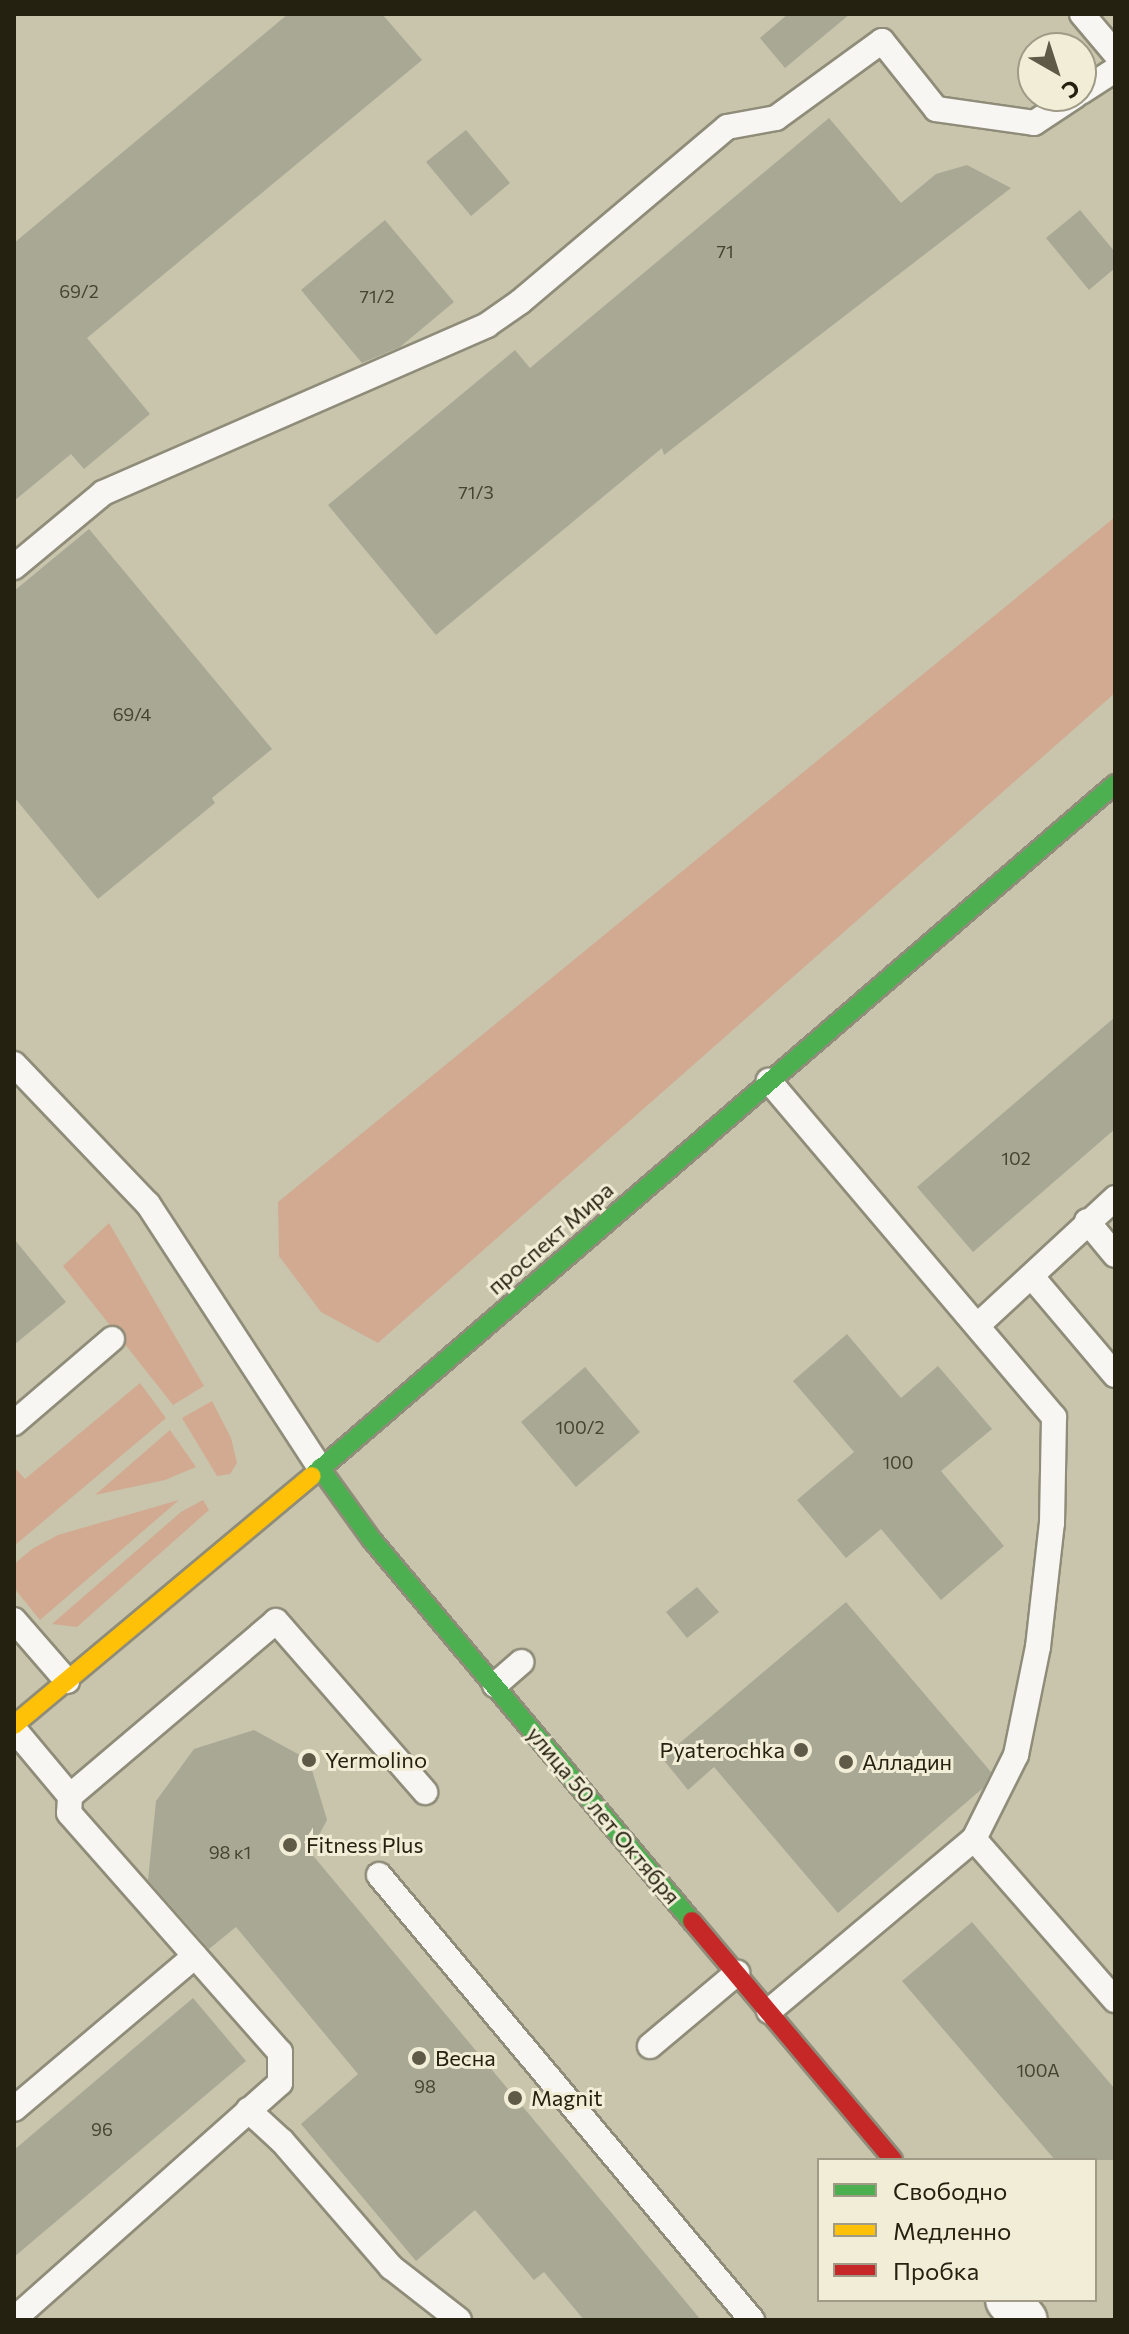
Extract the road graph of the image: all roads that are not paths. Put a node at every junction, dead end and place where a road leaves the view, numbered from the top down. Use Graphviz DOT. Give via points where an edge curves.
graph roads {
  1 [pos="1082,14"];
  2 [pos="1115,53"];
  3 [pos="1115,70"];
  4 [pos="1097,82"];
  5 [pos="1051,112"];
  6 [pos="14,567"];
  7 [pos="1115,784"];
  8 [pos="14,1064"];
  9 [pos="769,1081"];
  10 [pos="1115,1198"];
  11 [pos="1087,1221"];
  12 [pos="1115,1255"];
  13 [pos="1033,1278"];
  14 [pos="978,1325"];
  15 [pos="112,1339"];
  16 [pos="1115,1375"];
  17 [pos="14,1423"];
  18 [pos="320,1468"];
  19 [pos="14,1620"];
  20 [pos="521,1662"];
  21 [pos="67,1681"];
  22 [pos="495,1685"];
  23 [pos="14,1727"];
  24 [pos="425,1792"];
  25 [pos="70,1796"];
  26 [pos="974,1839"];
  27 [pos="379,1875"];
  28 [pos="195,1956"];
  29 [pos="737,1973"];
  30 [pos="1115,2000"];
  31 [pos="769,2011"];
  32 [pos="650,2046"];
  33 [pos="14,2109"];
  34 [pos="248,2110"];
  35 [pos="891,2158"];
  36 [pos="1010,2302"];
  37 [pos="14,2319"];
  38 [pos="459,2320"];
  39 [pos="752,2320"];
  40 [pos="1025,2320"];
  1 -- 2 [label="lane"];
  3 -- 4 [label="lane"];
  5 -- 6 [label="lane" via="1034,123 936,109 882,41 776,118 727,127 487,325 103,493"];
  7 -- 9 [label="main road, проспект Мира"];
  8 -- 18 [label="lane" via="148,1204"];
  9 -- 14 [label="lane"];
  9 -- 18 [label="main road, проспект Мира"];
  10 -- 11 [label="lane"];
  11 -- 12 [label="lane"];
  11 -- 13 [label="lane"];
  13 -- 14 [label="lane"];
  13 -- 16 [label="lane"];
  14 -- 26 [label="lane" via="1054,1417 1052,1523 1038,1647 1016,1755"];
  15 -- 17 [label="lane"];
  18 -- 21 [label="main road, проспект Мира"];
  18 -- 22 [label="main road, улица 50 лет Октября" via="372,1540"];
  19 -- 21 [label="lane"];
  20 -- 22 [label="lane"];
  21 -- 23 [label="main road, проспект Мира"];
  22 -- 29 [label="main road, улица 50 лет Октября"];
  23 -- 25 [label="lane"];
  24 -- 25 [label="lane" via="276,1621"];
  25 -- 28 [label="lane" via="69,1813"];
  26 -- 30 [label="lane"];
  26 -- 31 [label="lane"];
  27 -- 39 [label="lane"];
  28 -- 33 [label="lane"];
  28 -- 34 [label="lane" via="280,2052 280,2083"];
  29 -- 31 [label="main road, улица 50 лет Октября"];
  29 -- 32 [label="lane"];
  31 -- 35 [label="main road, улица 50 лет Октября"];
  34 -- 37 [label="lane"];
  34 -- 38 [label="lane" via="282,2141 391,2267"];
  36 -- 40 [label="street"];
}
